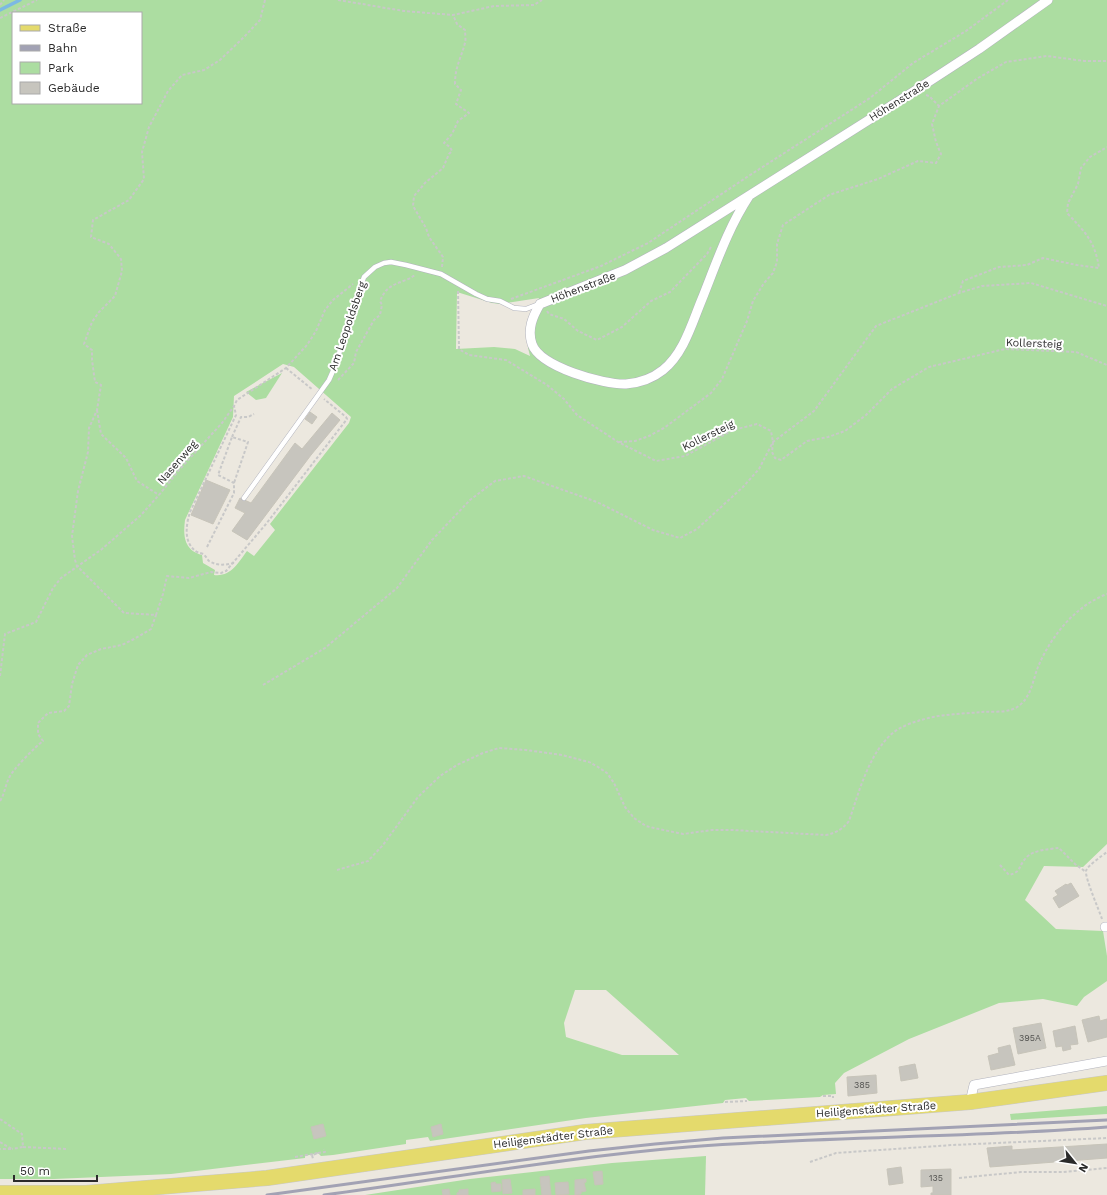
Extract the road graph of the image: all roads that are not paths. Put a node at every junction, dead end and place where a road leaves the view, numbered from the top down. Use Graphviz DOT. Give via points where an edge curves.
graph roads {
  1 [pos="1048,0"];
  2 [pos="748,196"];
  3 [pos="540,304"];
  4 [pos="244,498"];
  5 [pos="1107,1061"];
  6 [pos="1107,1083"];
  7 [pos="970,1102"];
  8 [pos="0,1194"];
  1 -- 2 [label="street, Höhenstraße" via="985,45"];
  2 -- 3 [label="street, Höhenstraße" via="666,248 625,270"];
  2 -- 3 [label="street, Höhenstraße" via="729,231 676,357 663,370 646,380 627,384 606,383 558,366 538,354 530,339 533,316"];
  3 -- 4 [label="lane, Am Leopoldsberg" via="514,308 500,301 487,299 441,274 391,262 375,267 364,277 329,380"];
  5 -- 7 [label="street" via="974,1085"];
  6 -- 7 [label="main road, Heiligenstädter Straße"];
  7 -- 8 [label="main road, Heiligenstädter Straße" via="585,1132 267,1178 86,1193"];
}
